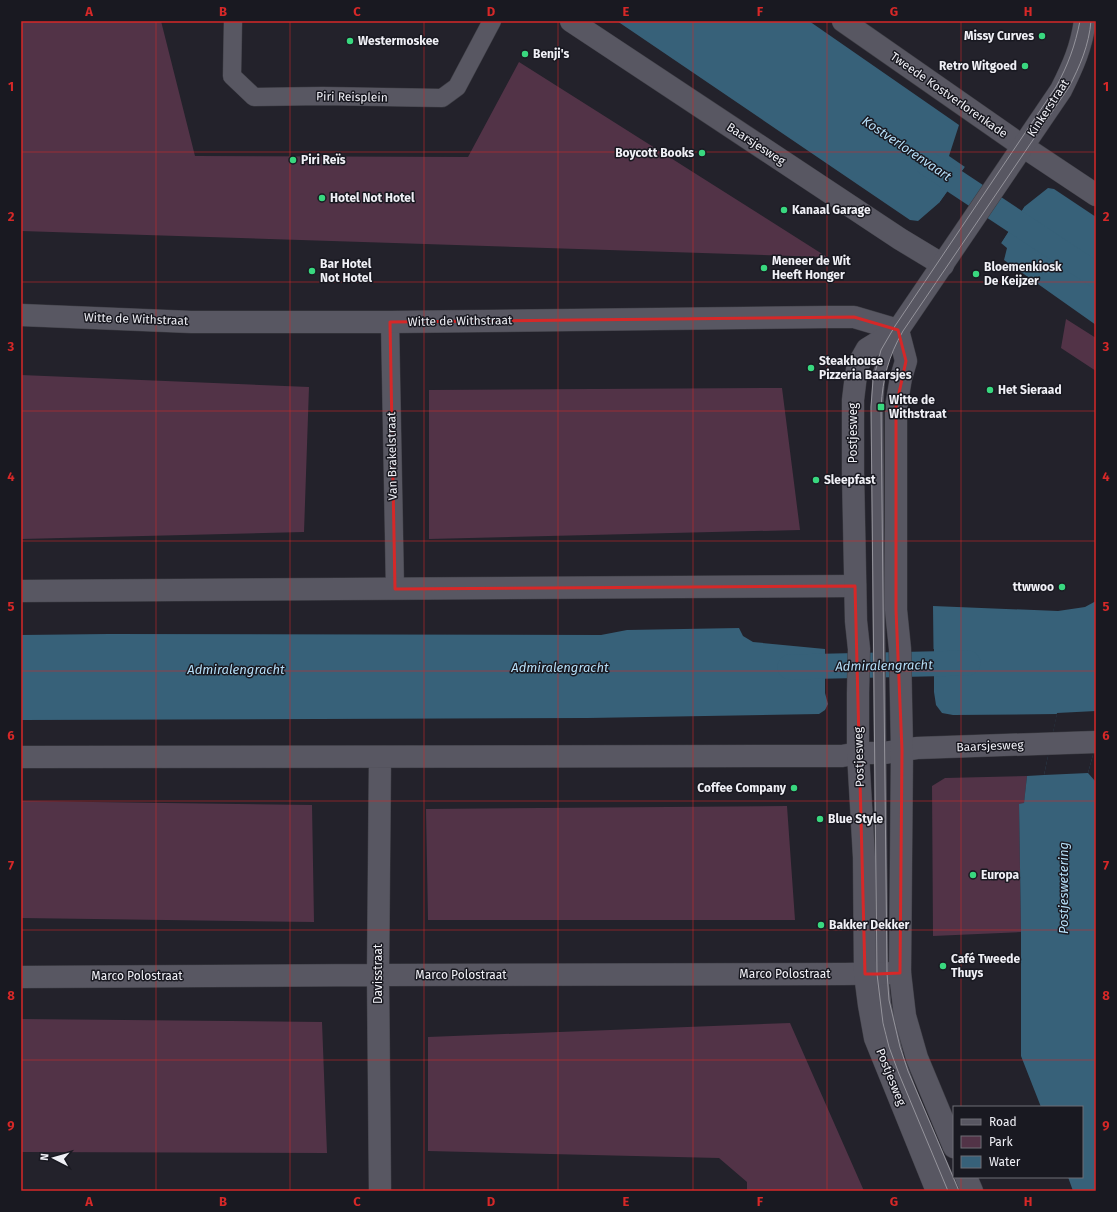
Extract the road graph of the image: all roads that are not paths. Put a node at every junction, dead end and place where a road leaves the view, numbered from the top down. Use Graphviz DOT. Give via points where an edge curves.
graph roads {
  1 [pos="233,21"];
  2 [pos="492,21"];
  3 [pos="570,21"];
  4 [pos="843,21"];
  5 [pos="1085,21"];
  6 [pos="1023,146"];
  7 [pos="995,188"];
  8 [pos="1096,195"];
  9 [pos="943,265"];
  10 [pos="21,315"];
  11 [pos="390,322"];
  12 [pos="898,330"];
  13 [pos="855,586"];
  14 [pos="395,589"];
  15 [pos="21,591"];
  16 [pos="880,649"];
  17 [pos="1096,742"];
  18 [pos="889,752"];
  19 [pos="858,753"];
  20 [pos="380,757"];
  21 [pos="21,758"];
  22 [pos="882,973"];
  23 [pos="378,975"];
  24 [pos="21,977"];
  25 [pos="953,1145"];
  26 [pos="966,1178"];
  27 [pos="380,1191"];
  28 [pos="937,1191"];
  29 [pos="953,1191"];
  30 [pos="972,1191"];
  1 -- 2 [label="street, Piri Reisplein" via="232,76 254,97 442,98 457,87"];
  3 -- 9 [label="street, Baarsjesweg"];
  4 -- 6 [label="street, Tweede Kostverlorenkade"];
  5 -- 6 [label="street, Kinkerstraat" via="1073,66 1061,90"];
  6 -- 7 [label="street, Kinkerstraat"];
  6 -- 8 [label="street, Tweede Kostverlorenkade"];
  7 -- 9 [label="street, Postjesweg"];
  9 -- 12 [label="street, Postjesweg"];
  10 -- 11 [label="street, Witte de Withstraat" via="191,322"];
  11 -- 12 [label="street, Witte de Withstraat" via="828,317 854,318"];
  11 -- 14 [label="street, Van Brakelstraat"];
  12 -- 13 [label="street, Postjesweg" via="867,349 858,365 856,375 853,400"];
  12 -- 16 [label="street, Postjesweg" via="906,361 896,407 896,610"];
  13 -- 14 [label="street"];
  13 -- 16 [label="street, Postjesweg" via="856,620"];
  14 -- 15 [label="street"];
  16 -- 18 [label="lane, Postjesweg" via="879,693"];
  16 -- 18 [label="street, Postjesweg" via="901,693"];
  16 -- 19 [label="street, Postjesweg" via="858,693"];
  17 -- 18 [label="street, Baarsjesweg" via="917,748"];
  18 -- 19 [label="street"];
  18 -- 22 [label="street, Postjesweg"];
  19 -- 20 [label="street" via="842,756"];
  19 -- 22 [label="street, Postjesweg" via="864,857"];
  20 -- 21 [label="street"];
  20 -- 23 [label="street, Davisstraat"];
  22 -- 23 [label="street, Marco Polostraat"];
  22 -- 25 [label="street, Postjesweg" via="905,1016 917,1058"];
  22 -- 28 [label="street, Postjesweg" via="869,1005 875,1038"];
  22 -- 29 [label="lane, Postjesweg" via="885,1004 898,1058"];
  23 -- 24 [label="street, Marco Polostraat"];
  23 -- 27 [label="street, Davisstraat"];
  26 -- 30 [label="street"];
}
